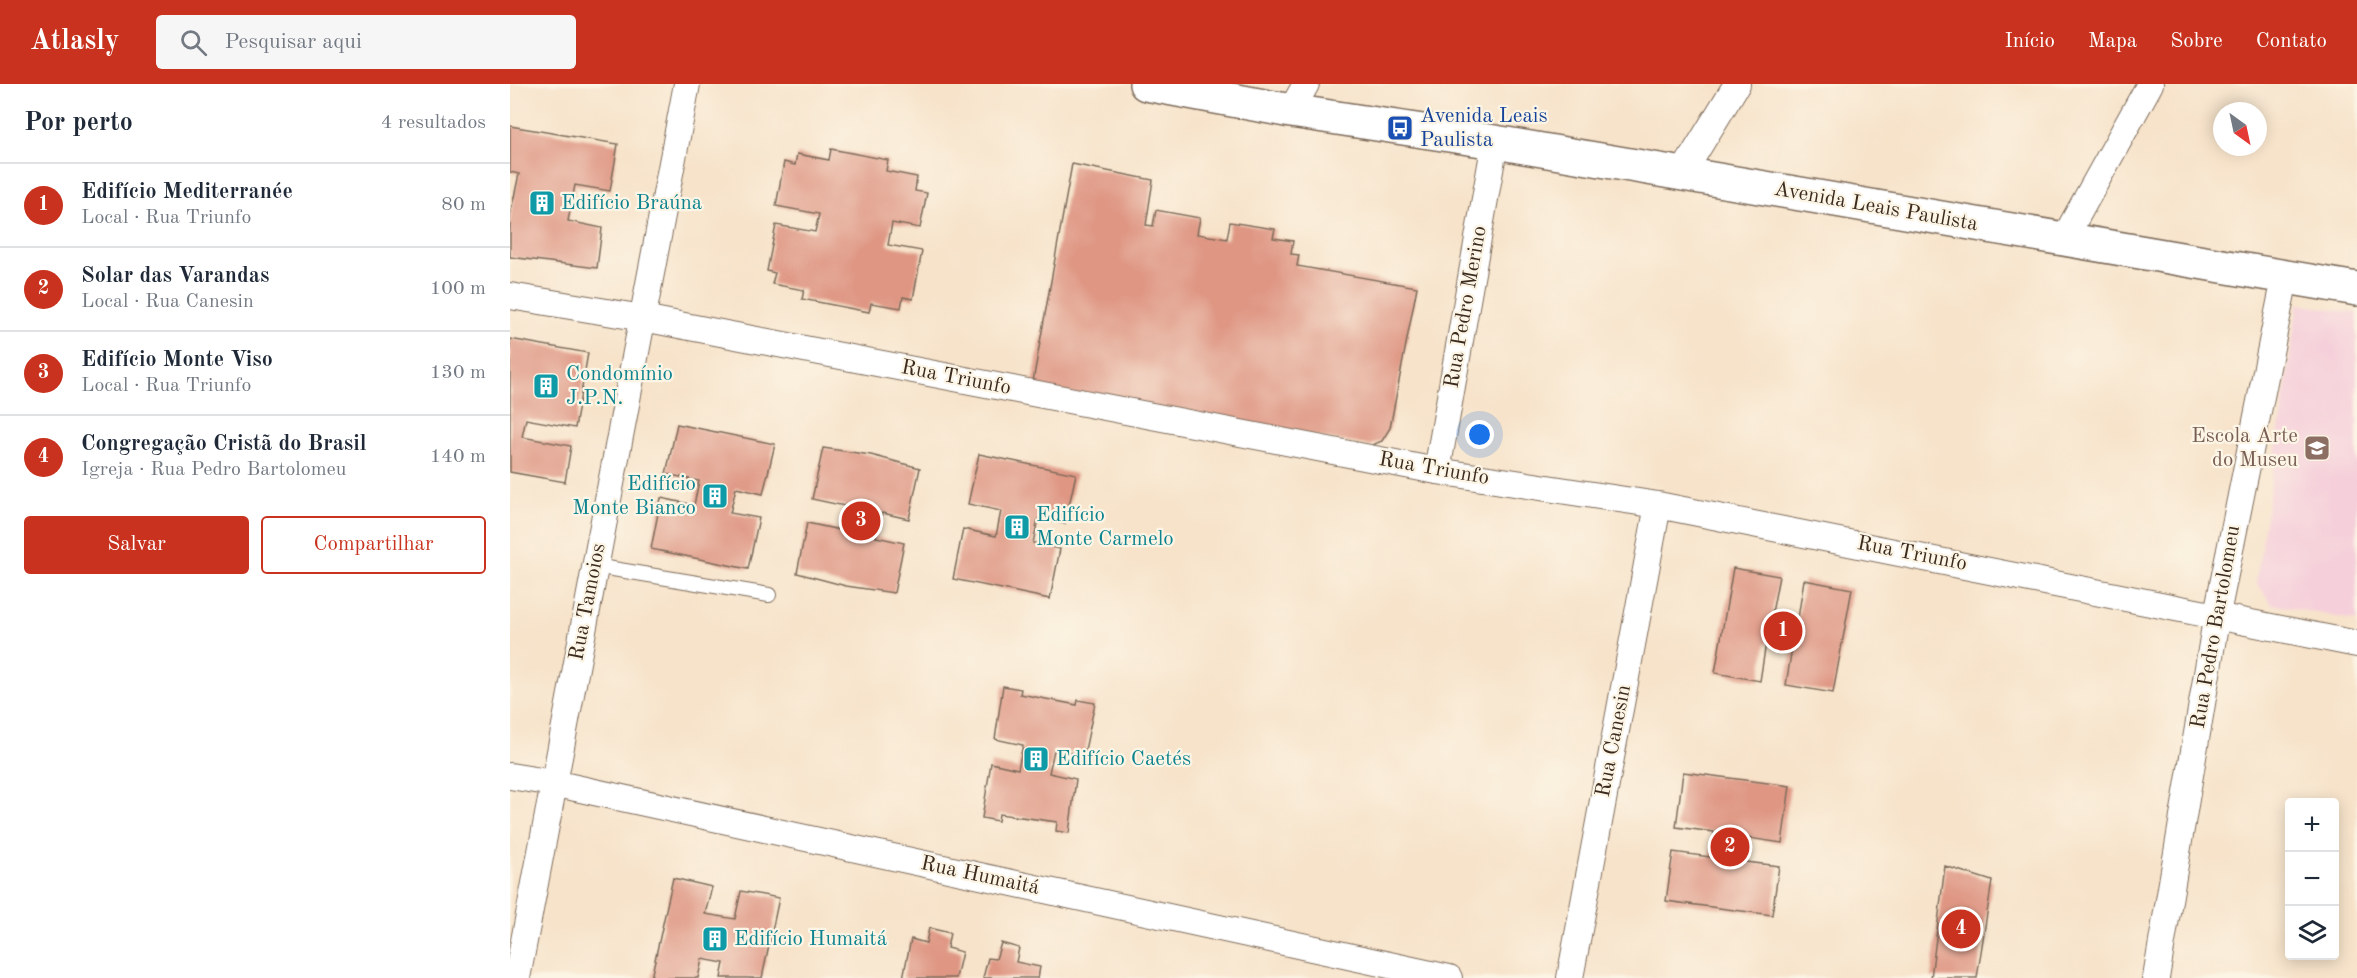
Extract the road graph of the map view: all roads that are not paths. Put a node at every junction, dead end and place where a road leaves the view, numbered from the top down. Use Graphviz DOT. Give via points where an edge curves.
graph roads {
  1 [pos="687,84"];
  2 [pos="1146,84"];
  3 [pos="1737,84"];
  4 [pos="2150,84"];
  5 [pos="1298,98"];
  6 [pos="1496,142"];
  7 [pos="1682,174"];
  8 [pos="2064,239"];
  9 [pos="2285,278"];
  10 [pos="2357,289"];
  11 [pos="510,296"];
  12 [pos="643,318"];
  13 [pos="1437,471"];
  14 [pos="1658,505"];
  15 [pos="595,566"];
  16 [pos="769,595"];
  17 [pos="2217,614"];
  18 [pos="2357,644"];
  19 [pos="510,776"];
  20 [pos="553,783"];
  21 [pos="517,978"];
  22 [pos="1449,978"];
  23 [pos="1570,978"];
  24 [pos="2156,978"];
  1 -- 12 [label="street, Rua Tamoios"];
  2 -- 5 [label="street, Avenida Leais Paulista"];
  3 -- 7 [label="street"];
  4 -- 8 [label="street"];
  5 -- 6 [label="street, Avenida Leais Paulista"];
  6 -- 7 [label="street, Avenida Leais Paulista"];
  6 -- 13 [label="street, Rua Pedro Merino"];
  7 -- 8 [label="street, Avenida Leais Paulista"];
  8 -- 9 [label="street, Avenida Leais Paulista"];
  9 -- 10 [label="street, Avenida Leais Paulista"];
  9 -- 17 [label="street, Rua Pedro Bartolomeu"];
  11 -- 12 [label="street, Rua Triunfo"];
  12 -- 13 [label="street, Rua Triunfo"];
  12 -- 15 [label="street, Rua Tamoios"];
  13 -- 14 [label="street, Rua Triunfo"];
  14 -- 17 [label="street, Rua Triunfo"];
  14 -- 23 [label="street, Rua Canesin"];
  15 -- 16 [label="lane"];
  15 -- 20 [label="street, Rua Tamoios"];
  17 -- 18 [label="street, Rua Triunfo"];
  17 -- 24 [label="street, Rua Pedro Bartolomeu"];
  19 -- 20 [label="street, Rua Humaitá"];
  20 -- 21 [label="street, Rua Tamoios"];
  20 -- 22 [label="street, Rua Humaitá"];
}
